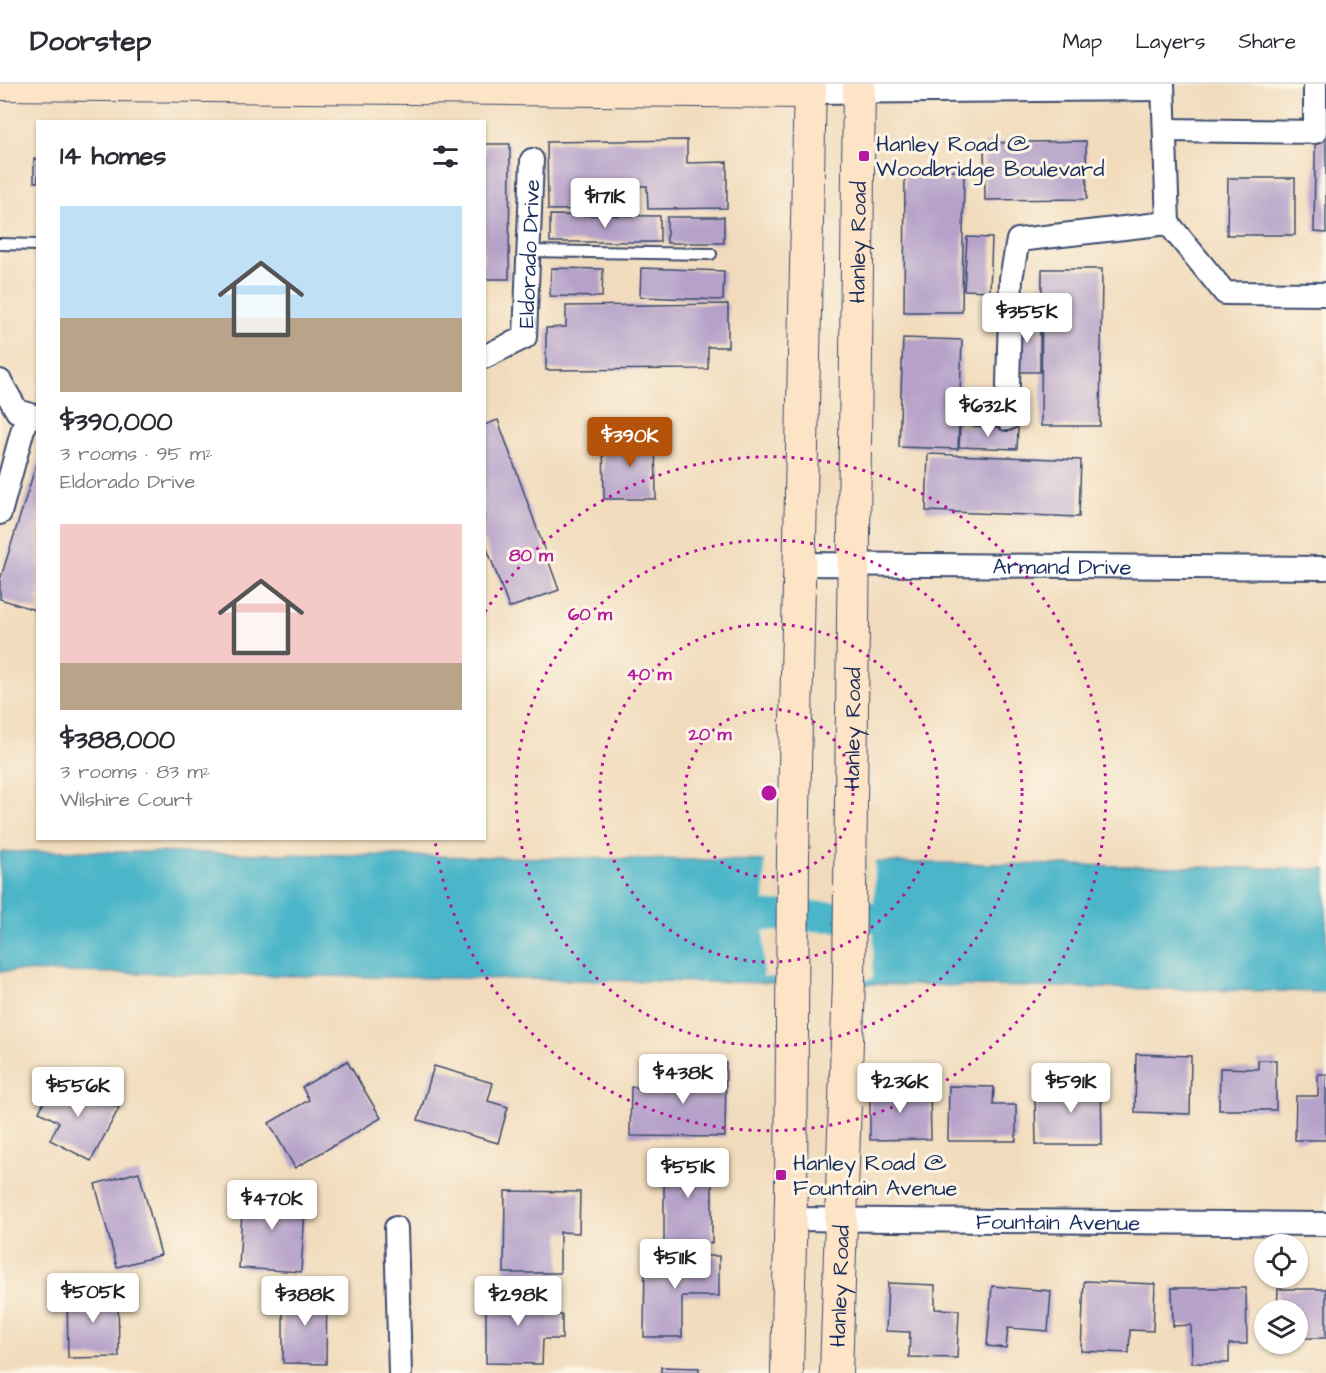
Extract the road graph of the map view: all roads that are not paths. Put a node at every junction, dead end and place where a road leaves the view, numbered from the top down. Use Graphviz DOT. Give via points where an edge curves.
graph roads {
  1 [pos="0,84"];
  2 [pos="1315,84"];
  3 [pos="657,87"];
  4 [pos="810,88"];
  5 [pos="859,88"];
  6 [pos="1163,90"];
  7 [pos="1165,130"];
  8 [pos="532,160"];
  9 [pos="1168,223"];
  10 [pos="0,244"];
  11 [pos="36,245"];
  12 [pos="528,251"];
  13 [pos="711,254"];
  14 [pos="1326,294"];
  15 [pos="486,356"];
  16 [pos="0,382"];
  17 [pos="32,416"];
  18 [pos="1007,419"];
  19 [pos="0,513"];
  20 [pos="800,564"];
  21 [pos="854,564"];
  22 [pos="1326,568"];
  23 [pos="791,1219"];
  24 [pos="840,1219"];
  25 [pos="1326,1224"];
  26 [pos="396,1228"];
  27 [pos="399,1373"];
  28 [pos="787,1373"];
  29 [pos="836,1373"];
  1 -- 3 [label="main road"];
  2 -- 7 [label="street" via="1315,132"];
  3 -- 4 [label="main road"];
  4 -- 5 [label="street"];
  4 -- 20 [label="main road"];
  5 -- 6 [label="street"];
  5 -- 21 [label="main road, Hanley Road"];
  6 -- 7 [label="street"];
  7 -- 9 [label="street"];
  8 -- 12 [label="street, Eldorado Drive"];
  9 -- 14 [label="street" via="1225,293"];
  9 -- 18 [label="street" via="1018,240 1011,279"];
  10 -- 11 [label="lane"];
  12 -- 13 [label="lane"];
  12 -- 15 [label="street, Eldorado Drive" via="525,337"];
  16 -- 17 [label="street" via="16,411"];
  17 -- 19 [label="street"];
  20 -- 21 [label="street, Armand Drive"];
  20 -- 23 [label="main road"];
  21 -- 22 [label="street, Armand Drive"];
  21 -- 24 [label="main road, Hanley Road" via="849,980"];
  23 -- 24 [label="street, Fountain Avenue"];
  23 -- 28 [label="main road"];
  24 -- 25 [label="street, Fountain Avenue"];
  24 -- 29 [label="main road, Hanley Road"];
  26 -- 27 [label="street"];
}
